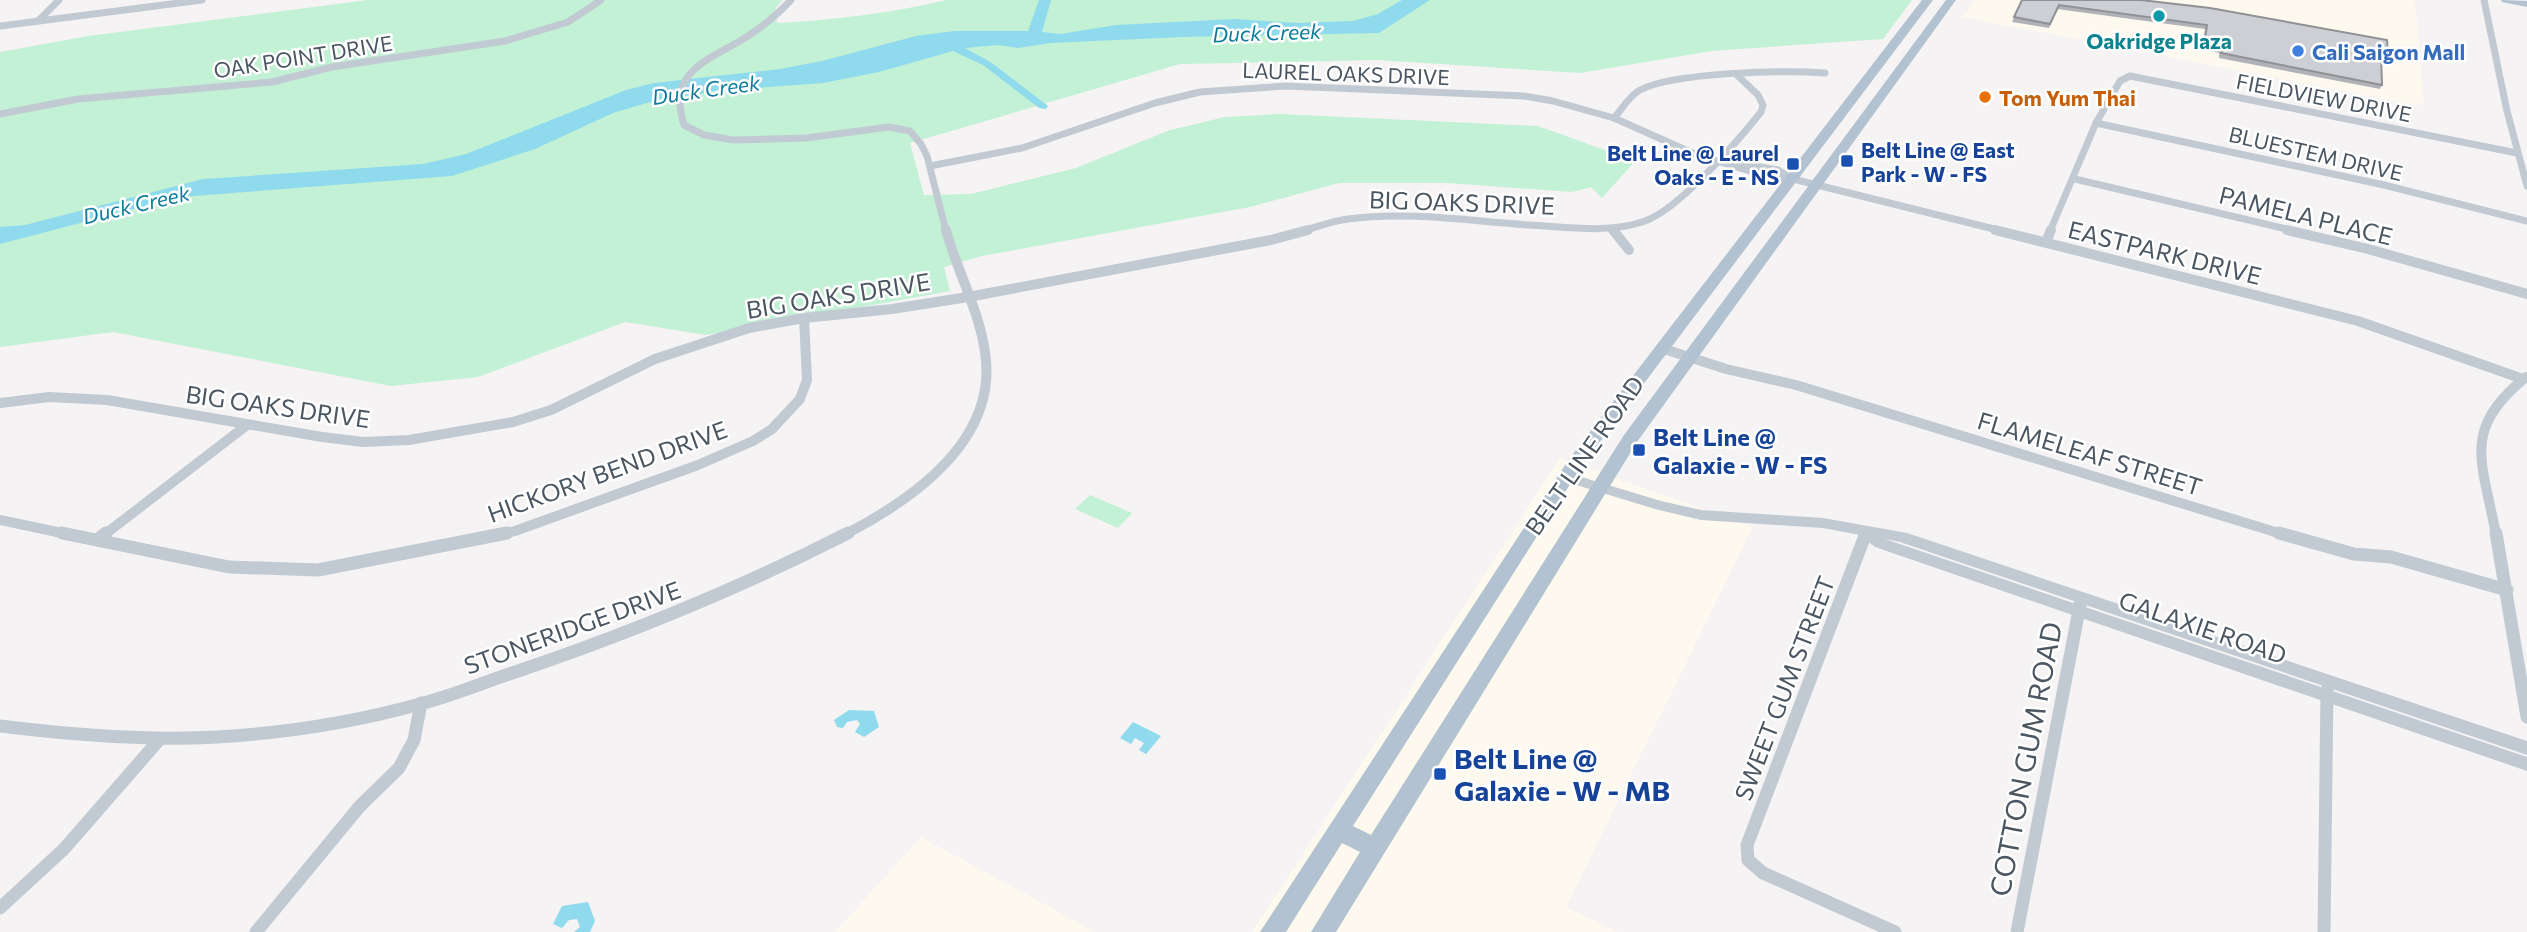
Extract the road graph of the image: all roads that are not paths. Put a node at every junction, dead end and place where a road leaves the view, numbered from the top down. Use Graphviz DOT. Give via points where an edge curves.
graph roads {
  1 [pos="59,0"];
  2 [pos="202,0"];
  3 [pos="601,0"];
  4 [pos="791,0"];
  5 [pos="1928,0"];
  6 [pos="1951,0"];
  7 [pos="2484,0"];
  8 [pos="2506,0"];
  9 [pos="175,2"];
  10 [pos="2527,4"];
  11 [pos="39,20"];
  12 [pos="0,26"];
  13 [pos="1894,43"];
  14 [pos="1916,48"];
  15 [pos="1825,73"];
  16 [pos="1738,76"];
  17 [pos="0,114"];
  18 [pos="1614,118"];
  19 [pos="2096,123"];
  20 [pos="1833,126"];
  21 [pos="1855,131"];
  22 [pos="2517,153"];
  23 [pos="1719,161"];
  24 [pos="930,166"];
  25 [pos="1793,179"];
  26 [pos="2075,179"];
  27 [pos="1815,185"];
  28 [pos="2527,186"];
  29 [pos="2527,221"];
  30 [pos="1612,228"];
  31 [pos="2046,242"];
  32 [pos="1629,250"];
  33 [pos="2527,294"];
  34 [pos="968,297"];
  35 [pos="804,318"];
  36 [pos="1661,348"];
  37 [pos="1690,358"];
  38 [pos="2525,377"];
  39 [pos="0,403"];
  40 [pos="247,425"];
  41 [pos="1565,477"];
  42 [pos="1599,487"];
  43 [pos="0,520"];
  44 [pos="1866,532"];
  45 [pos="97,540"];
  46 [pos="2507,590"];
  47 [pos="2081,603"];
  48 [pos="2327,687"];
  49 [pos="421,704"];
  50 [pos="2527,717"];
  51 [pos="0,726"];
  52 [pos="159,740"];
  53 [pos="2527,748"];
  54 [pos="2527,764"];
  55 [pos="1338,830"];
  56 [pos="1375,848"];
  57 [pos="0,908"];
  58 [pos="257,932"];
  59 [pos="1272,932"];
  60 [pos="1322,932"];
  61 [pos="1895,932"];
  62 [pos="2017,932"];
  63 [pos="2324,932"];
  1 -- 11 [label="street"];
  2 -- 9 [label="street"];
  3 -- 17 [label="street, OAK POINT DRIVE" via="568,22 505,41 332,67 272,82 78,99"];
  4 -- 24 [label="street, STONERIDGE DRIVE" via="780,14 686,76 677,110 688,128 713,139 761,142 890,127 916,135"];
  5 -- 13 [label="main road, BELT LINE ROAD"];
  6 -- 14 [label="main road, BELT LINE ROAD"];
  7 -- 22 [label="street"];
  8 -- 10 [label="main road"];
  9 -- 11 [label="street"];
  11 -- 12 [label="street"];
  13 -- 14 [label="main road"];
  13 -- 20 [label="main road, BELT LINE ROAD"];
  14 -- 21 [label="main road, BELT LINE ROAD"];
  15 -- 16 [label="street"];
  16 -- 18 [label="street" via="1674,81 1640,90"];
  16 -- 23 [label="street, BIG OAKS DRIVE" via="1763,105"];
  18 -- 23 [label="street, LAUREL OAKS DRIVE"];
  18 -- 24 [label="street, LAUREL OAKS DRIVE" via="1524,96 1286,86 1229,88 1155,103 1022,148"];
  19 -- 22 [label="street, FIELDVIEW DRIVE" via="2120,81 2130,76"];
  19 -- 26 [label="street"];
  19 -- 29 [label="street, BLUESTEM DRIVE"];
  20 -- 21 [label="main road"];
  20 -- 25 [label="main road, BELT LINE ROAD"];
  21 -- 27 [label="main road, BELT LINE ROAD"];
  22 -- 28 [label="street"];
  23 -- 25 [label="street, LAUREL OAKS DRIVE" via="1773,178"];
  23 -- 30 [label="street, BIG OAKS DRIVE" via="1661,213"];
  24 -- 34 [label="street, STONERIDGE DRIVE"];
  25 -- 27 [label="street, EASTPARK DRIVE"];
  25 -- 36 [label="main road, BELT LINE ROAD"];
  26 -- 31 [label="street"];
  26 -- 33 [label="street, PAMELA PLACE" via="2381,252"];
  27 -- 31 [label="street, EASTPARK DRIVE"];
  27 -- 37 [label="main road, BELT LINE ROAD"];
  30 -- 32 [label="street"];
  30 -- 34 [label="street, BIG OAKS DRIVE" via="1401,216 1346,219 1271,240"];
  31 -- 38 [label="street, EASTPARK DRIVE" via="2358,321"];
  34 -- 35 [label="street, BIG OAKS DRIVE"];
  34 -- 49 [label="street, STONERIDGE DRIVE" via="987,354 986,387 975,417 948,460 918,490 863,526 631,634"];
  35 -- 40 [label="street, BIG OAKS DRIVE" via="721,336 655,359 551,410 472,431 363,442"];
  35 -- 45 [label="street, HICKORY BEND DRIVE" via="807,380 800,399 772,429 698,465 515,531 318,570 229,567"];
  36 -- 37 [label="street, FLAMELEAF STREET"];
  36 -- 41 [label="main road, BELT LINE ROAD"];
  37 -- 42 [label="main road, BELT LINE ROAD"];
  37 -- 46 [label="street, FLAMELEAF STREET" via="1796,385 2332,549 2421,564"];
  38 -- 46 [label="street" via="2496,403 2483,425 2480,442"];
  39 -- 40 [label="street, BIG OAKS DRIVE" via="49,397 107,400"];
  40 -- 45 [label="street"];
  41 -- 42 [label="street, GALAXIE ROAD"];
  41 -- 55 [label="main road, BELT LINE ROAD"];
  42 -- 44 [label="street, GALAXIE ROAD" via="1701,515 1823,523"];
  42 -- 56 [label="main road, BELT LINE ROAD"];
  43 -- 45 [label="street, HICKORY BEND DRIVE"];
  44 -- 47 [label="street, GALAXIE ROAD" via="1880,543"];
  44 -- 61 [label="street, SWEET GUM STREET" via="1746,845 1748,860 1763,873"];
  46 -- 50 [label="street"];
  47 -- 48 [label="street, GALAXIE ROAD"];
  47 -- 62 [label="street, COTTON GUM ROAD"];
  48 -- 53 [label="street, GALAXIE ROAD"];
  48 -- 54 [label="street, GALAXIE ROAD"];
  48 -- 63 [label="street"];
  49 -- 52 [label="street, STONERIDGE DRIVE" via="250,734"];
  49 -- 58 [label="street" via="414,740 399,768 360,806"];
  51 -- 52 [label="street, STONERIDGE DRIVE"];
  52 -- 57 [label="street" via="89,825"];
  55 -- 56 [label="main road"];
  55 -- 59 [label="main road, BELT LINE ROAD"];
  56 -- 60 [label="main road, BELT LINE ROAD"];
}
